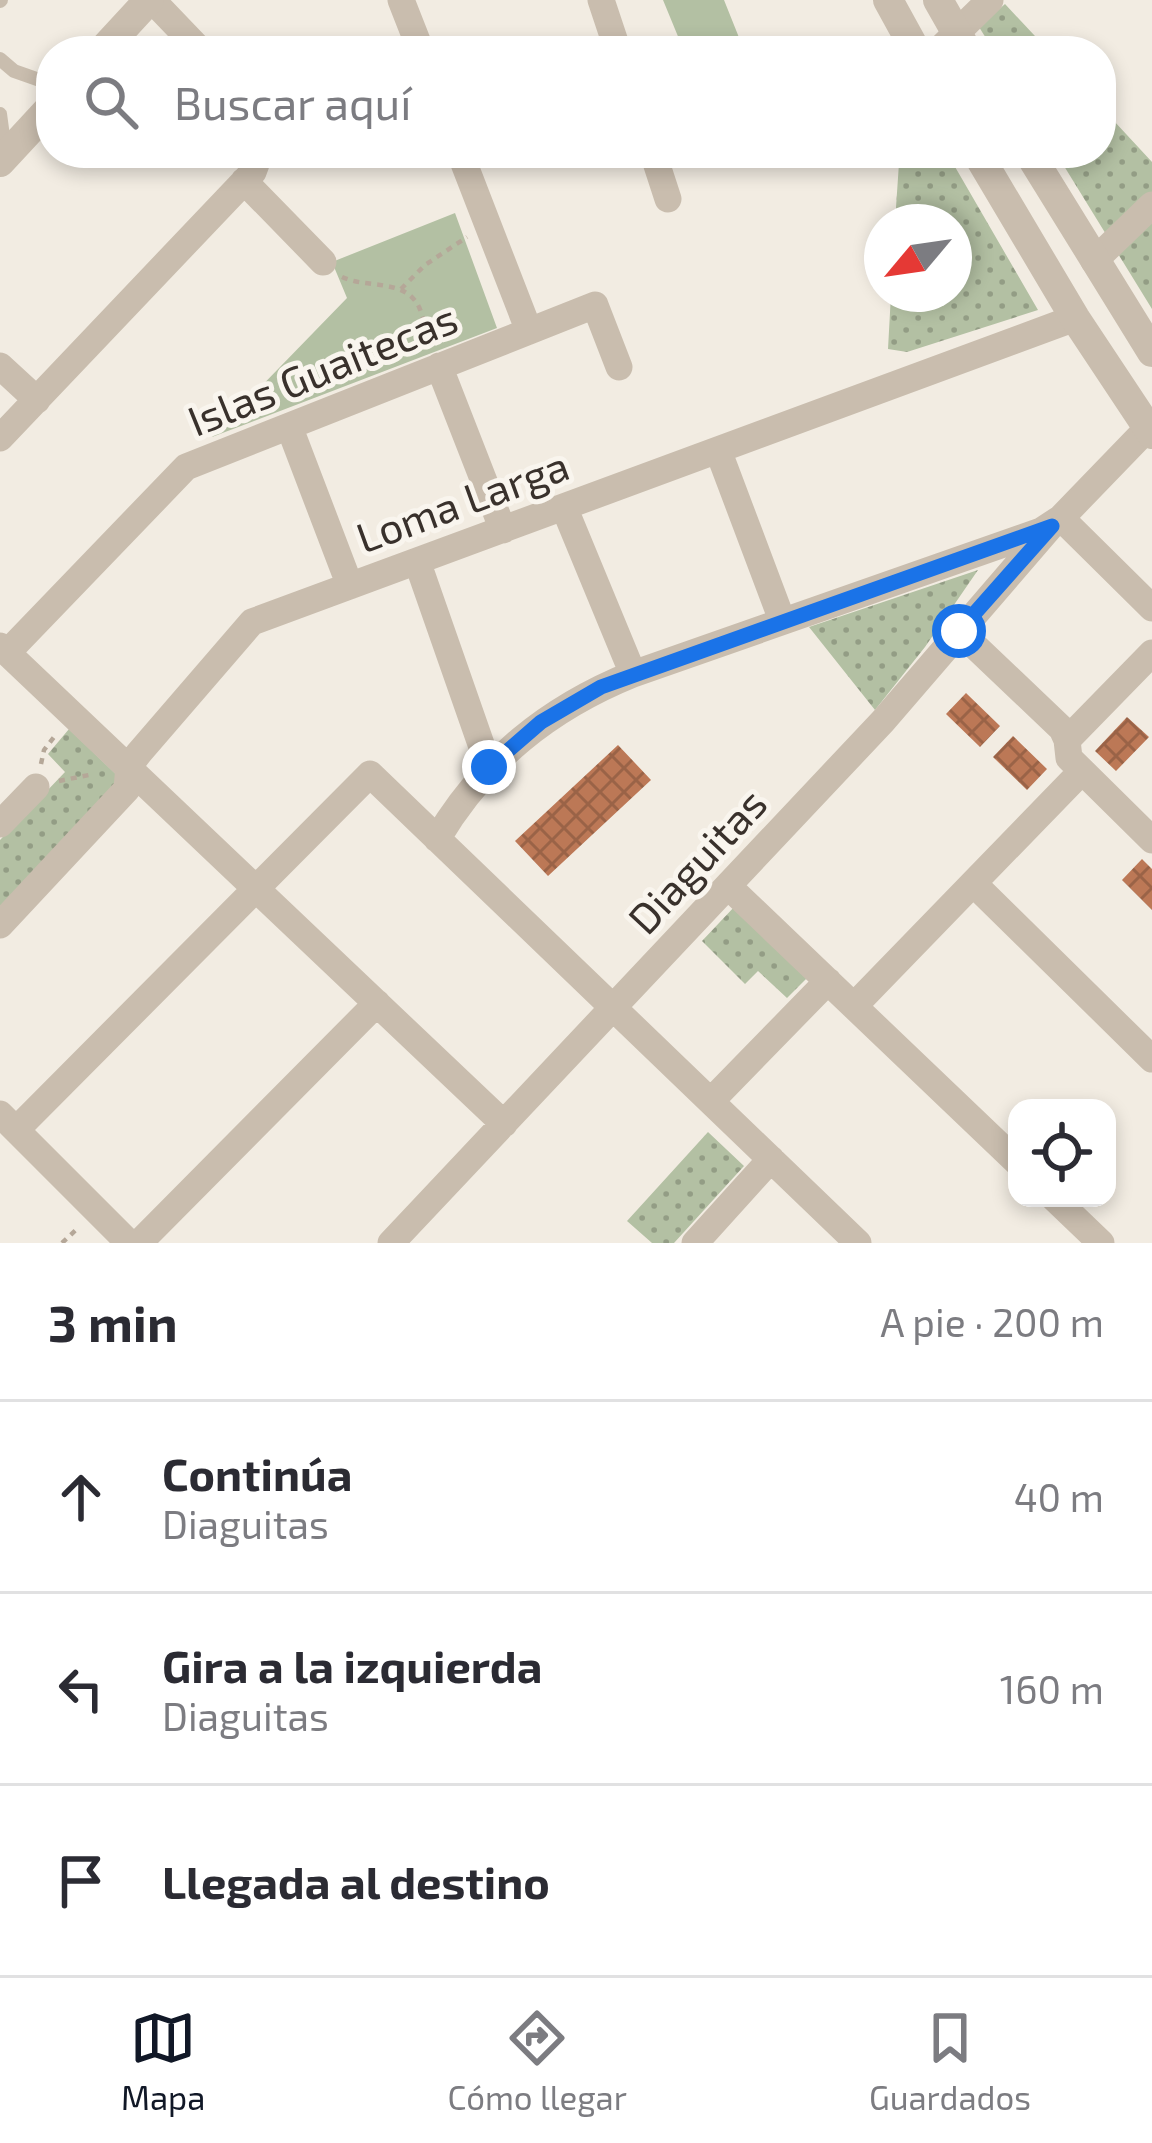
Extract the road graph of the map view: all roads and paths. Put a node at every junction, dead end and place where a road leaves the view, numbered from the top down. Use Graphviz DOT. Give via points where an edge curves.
graph roads {
  1 [pos="150,0"];
  2 [pos="401,0"];
  3 [pos="601,0"];
  4 [pos="888,0"];
  5 [pos="938,0"];
  6 [pos="990,0"];
  7 [pos="116,36"];
  8 [pos="186,36"];
  9 [pos="413,36"];
  10 [pos="613,36"];
  11 [pos="908,36"];
  12 [pos="951,36"];
  13 [pos="961,36"];
  14 [pos="0,59"];
  15 [pos="36,79"];
  16 [pos="0,114"];
  17 [pos="36,123"];
  18 [pos="3,159"];
  19 [pos="252,168"];
  20 [pos="466,168"];
  21 [pos="657,168"];
  22 [pos="986,168"];
  23 [pos="1038,168"];
  24 [pos="244,182"];
  25 [pos="668,199"];
  26 [pos="1152,206"];
  27 [pos="490,228"];
  28 [pos="1094,261"];
  29 [pos="323,262"];
  30 [pos="401,289"];
  31 [pos="1076,318"];
  32 [pos="529,331"];
  33 [pos="1152,352"];
  34 [pos="0,366"];
  35 [pos="439,366"];
  36 [pos="619,367"];
  37 [pos="37,400"];
  38 [pos="289,426"];
  39 [pos="1150,431"];
  40 [pos="0,438"];
  41 [pos="718,450"];
  42 [pos="564,507"];
  43 [pos="1056,522"];
  44 [pos="502,530"];
  45 [pos="417,562"];
  46 [pos="350,586"];
  47 [pos="1152,608"];
  48 [pos="782,620"];
  49 [pos="959,631"];
  50 [pos="3,650"];
  51 [pos="1152,652"];
  52 [pos="633,674"];
  53 [pos="1067,740"];
  54 [pos="129,766"];
  55 [pos="489,767"];
  56 [pos="1081,772"];
  57 [pos="36,787"];
  58 [pos="0,824"];
  59 [pos="437,838"];
  60 [pos="1152,840"];
  61 [pos="974,884"];
  62 [pos="729,886"];
  63 [pos="257,888"];
  64 [pos="0,925"];
  65 [pos="829,981"];
  66 [pos="377,1003"];
  67 [pos="854,1006"];
  68 [pos="614,1009"];
  69 [pos="1152,1059"];
  70 [pos="711,1101"];
  71 [pos="8,1122"];
  72 [pos="504,1124"];
  73 [pos="1008,1153"];
  74 [pos="771,1160"];
  75 [pos="1063,1207"];
  76 [pos="129,1243"];
  77 [pos="139,1243"];
  78 [pos="391,1243"];
  79 [pos="695,1243"];
  80 [pos="858,1243"];
  81 [pos="1101,1243"];
  1 -- 7 [label="street"];
  1 -- 8 [label="street"];
  2 -- 9 [label="street"];
  3 -- 10 [label="street"];
  4 -- 11 [label="street"];
  5 -- 12 [label="street"];
  6 -- 13 [label="street"];
  14 -- 15 [label="lane"];
  16 -- 18 [label="lane"];
  17 -- 18 [label="street"];
  19 -- 24 [label="street"];
  20 -- 27 [label="street"];
  21 -- 25 [label="street"];
  22 -- 31 [label="street"];
  23 -- 28 [label="street"];
  24 -- 29 [label="street"];
  24 -- 37 [label="street"];
  26 -- 28 [label="street"];
  27 -- 30 [label="path" via="445,250"];
  27 -- 32 [label="street"];
  28 -- 33 [label="street"];
  29 -- 30 [label="path" via="346,280"];
  30 -- 35 [label="path" via="417,303"];
  31 -- 39 [label="street"];
  31 -- 41 [label="street, Loma Larga"];
  32 -- 35 [label="street, Islas Guaitecas"];
  32 -- 36 [label="street, Islas Guaitecas" via="595,305"];
  34 -- 37 [label="street"];
  35 -- 38 [label="street, Islas Guaitecas"];
  35 -- 44 [label="street"];
  37 -- 40 [label="street"];
  38 -- 46 [label="street"];
  38 -- 50 [label="street, Islas Guaitecas" via="186,466"];
  39 -- 43 [label="street, Diaguitas"];
  41 -- 42 [label="street, Loma Larga"];
  41 -- 48 [label="street"];
  42 -- 44 [label="street, Loma Larga"];
  42 -- 52 [label="street"];
  43 -- 47 [label="street"];
  43 -- 48 [label="street, Diaguitas"];
  43 -- 49 [label="street, Diaguitas"];
  44 -- 45 [label="street, Loma Larga"];
  45 -- 46 [label="street, Loma Larga"];
  45 -- 55 [label="street"];
  46 -- 54 [label="street, Loma Larga" via="252,622"];
  48 -- 52 [label="street, Diaguitas"];
  49 -- 53 [label="street"];
  49 -- 62 [label="street, Diaguitas"];
  50 -- 54 [label="street"];
  51 -- 53 [label="street"];
  52 -- 55 [label="street, Diaguitas" via="556,712"];
  53 -- 56 [label="street"];
  54 -- 57 [label="path"];
  54 -- 63 [label="street"];
  54 -- 64 [label="street, Loma Larga" via="127,789"];
  55 -- 59 [label="street, Diaguitas"];
  56 -- 60 [label="street"];
  56 -- 61 [label="street"];
  57 -- 58 [label="street"];
  59 -- 63 [label="street" via="370,774"];
  59 -- 68 [label="street"];
  61 -- 67 [label="street"];
  61 -- 69 [label="street"];
  62 -- 65 [label="street"];
  62 -- 68 [label="street, Diaguitas"];
  63 -- 66 [label="street"];
  63 -- 71 [label="street"];
  65 -- 67 [label="street"];
  65 -- 70 [label="street"];
  66 -- 72 [label="street"];
  66 -- 77 [label="street"];
  67 -- 73 [label="street"];
  68 -- 70 [label="street"];
  68 -- 72 [label="street, Diaguitas"];
  70 -- 74 [label="street"];
  71 -- 76 [label="street"];
  72 -- 78 [label="street, Diaguitas"];
  74 -- 79 [label="street"];
  74 -- 80 [label="street"];
  75 -- 81 [label="street"];
}
